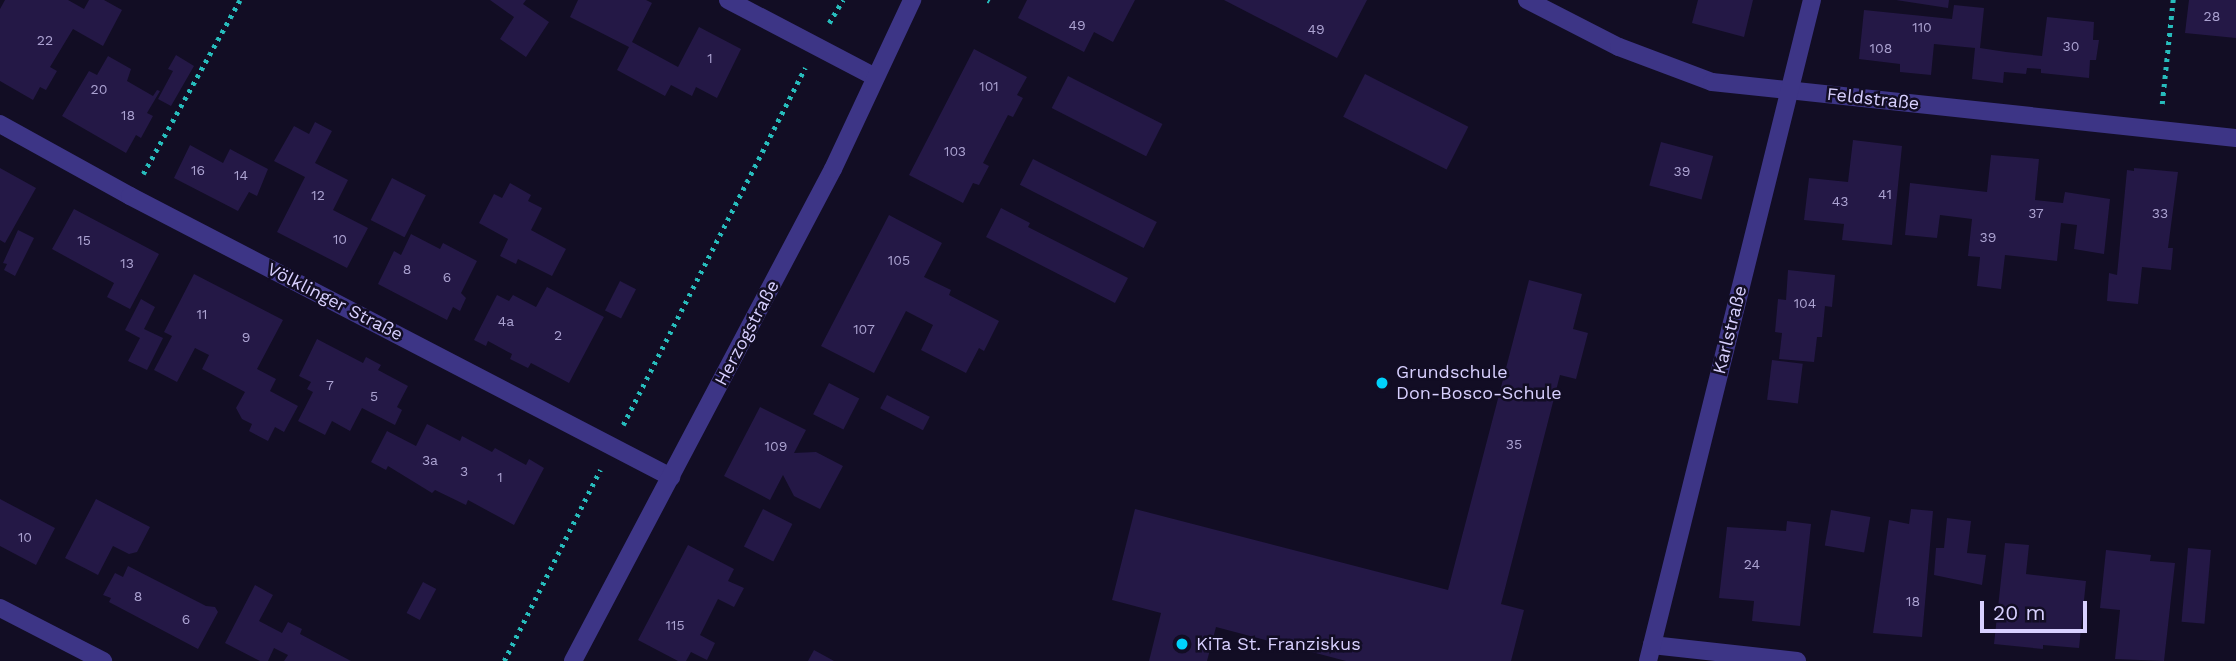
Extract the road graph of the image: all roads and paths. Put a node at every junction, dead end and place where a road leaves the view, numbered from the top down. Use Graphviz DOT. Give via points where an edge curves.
graph roads {
  1 [pos="240,0"];
  2 [pos="729,0"];
  3 [pos="843,0"];
  4 [pos="912,0"];
  5 [pos="1527,0"];
  6 [pos="1812,0"];
  7 [pos="2173,0"];
  8 [pos="817,45"];
  9 [pos="875,78"];
  10 [pos="1789,90"];
  11 [pos="0,124"];
  12 [pos="2160,129"];
  13 [pos="2236,138"];
  14 [pos="130,196"];
  15 [pos="612,447"];
  16 [pos="671,477"];
  17 [pos="0,608"];
  18 [pos="1650,653"];
  19 [pos="103,661"];
  20 [pos="504,661"];
  21 [pos="573,661"];
  22 [pos="1797,661"];
  1 -- 14 [label="path"];
  2 -- 8 [label="street"];
  3 -- 8 [label="path"];
  4 -- 9 [label="street, Herzogstraße"];
  5 -- 10 [label="street, Feldstraße" via="1619,47 1712,82"];
  6 -- 10 [label="street, Karlstraße"];
  7 -- 12 [label="path"];
  8 -- 9 [label="street"];
  8 -- 15 [label="path"];
  9 -- 16 [label="street, Herzogstraße" via="833,169"];
  10 -- 12 [label="street, Feldstraße"];
  10 -- 18 [label="street, Karlstraße"];
  11 -- 14 [label="street, Völklinger Straße"];
  12 -- 13 [label="street, Feldstraße"];
  14 -- 15 [label="street, Völklinger Straße"];
  15 -- 16 [label="street, Völklinger Straße"];
  15 -- 20 [label="path"];
  16 -- 21 [label="street, Herzogstraße"];
  17 -- 19 [label="street"];
  18 -- 22 [label="street"];
}
